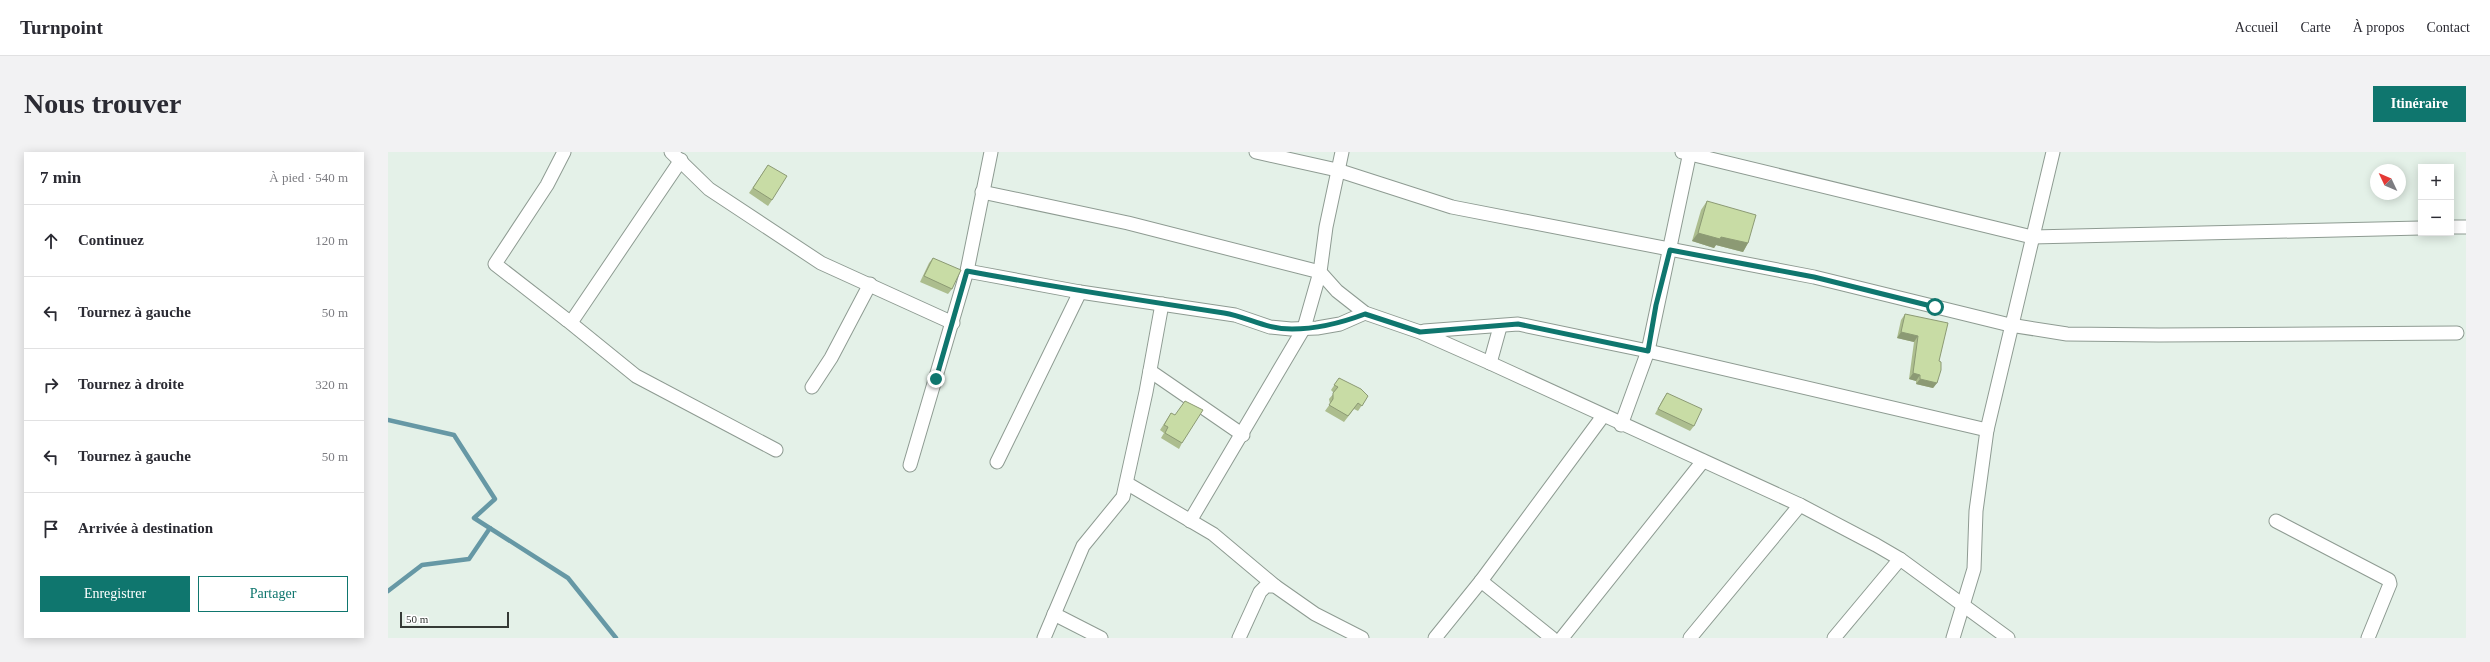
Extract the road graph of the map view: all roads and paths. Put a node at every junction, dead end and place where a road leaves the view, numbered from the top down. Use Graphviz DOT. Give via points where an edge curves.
graph roads {
  1 [pos="564,152"];
  2 [pos="671,152"];
  3 [pos="991,152"];
  4 [pos="1256,152"];
  5 [pos="1342,152"];
  6 [pos="2053,152"];
  7 [pos="1687,153"];
  8 [pos="681,160"];
  9 [pos="1337,170"];
  10 [pos="982,192"];
  11 [pos="2454,227"];
  12 [pos="2466,227"];
  13 [pos="2418,228"];
  14 [pos="2032,236"];
  15 [pos="1670,250"];
  16 [pos="967,271"];
  17 [pos="1320,272"];
  18 [pos="870,284"];
  19 [pos="1080,292"];
  20 [pos="1162,304"];
  21 [pos="1365,314"];
  22 [pos="567,320"];
  23 [pos="953,323"];
  24 [pos="2010,325"];
  25 [pos="1500,327"];
  26 [pos="1304,328"];
  27 [pos="1420,332"];
  28 [pos="2457,333"];
  29 [pos="1648,351"];
  30 [pos="1490,363"];
  31 [pos="1150,371"];
  32 [pos="812,387"];
  33 [pos="1602,416"];
  34 [pos="1621,425"];
  35 [pos="1987,430"];
  36 [pos="1243,435"];
  37 [pos="776,450"];
  38 [pos="1703,461"];
  39 [pos="997,462"];
  40 [pos="910,465"];
  41 [pos="1128,484"];
  42 [pos="1800,505"];
  43 [pos="2276,520"];
  44 [pos="1190,521"];
  45 [pos="1900,558"];
  46 [pos="1481,581"];
  47 [pos="1275,586"];
  48 [pos="1963,605"];
  49 [pos="1054,614"];
  50 [pos="1044,638"];
  51 [pos="1101,638"];
  52 [pos="1239,638"];
  53 [pos="1362,638"];
  54 [pos="1435,638"];
  55 [pos="1552,638"];
  56 [pos="1562,638"];
  57 [pos="1690,638"];
  58 [pos="1834,638"];
  59 [pos="1954,638"];
  60 [pos="2008,638"];
  61 [pos="2368,638"];
  1 -- 22 [label="street" via="547,185 495,264"];
  2 -- 8 [label="street"];
  3 -- 10 [label="street"];
  4 -- 9 [label="street"];
  5 -- 9 [label="street"];
  6 -- 14 [label="street"];
  7 -- 14 [label="street"];
  7 -- 15 [label="street"];
  8 -- 18 [label="street" via="709,189 792,245 821,263"];
  8 -- 22 [label="street" via="576,318 572,321"];
  9 -- 15 [label="street" via="1452,207"];
  9 -- 17 [label="street"];
  10 -- 16 [label="street"];
  10 -- 17 [label="street" via="1128,223"];
  11 -- 12 [label="street"];
  13 -- 14 [label="street"];
  14 -- 24 [label="street"];
  15 -- 24 [label="street" via="1814,277"];
  15 -- 29 [label="street"];
  16 -- 19 [label="street"];
  16 -- 23 [label="street"];
  17 -- 21 [label="street" via="1337,291"];
  17 -- 26 [label="street"];
  18 -- 23 [label="street"];
  18 -- 32 [label="street" via="831,358"];
  19 -- 20 [label="street"];
  19 -- 39 [label="street"];
  20 -- 26 [label="street" via="1235,315 1270,327"];
  20 -- 31 [label="street"];
  21 -- 26 [label="street" via="1340,324"];
  21 -- 27 [label="street"];
  22 -- 37 [label="street" via="636,376"];
  23 -- 40 [label="street"];
  24 -- 28 [label="street" via="2067,334"];
  24 -- 35 [label="street"];
  25 -- 27 [label="street"];
  25 -- 29 [label="street" via="1518,324"];
  25 -- 30 [label="street"];
  26 -- 36 [label="street"];
  27 -- 30 [label="street"];
  29 -- 34 [label="street"];
  29 -- 35 [label="street"];
  30 -- 33 [label="street"];
  31 -- 36 [label="street"];
  31 -- 41 [label="street" via="1129,466"];
  33 -- 34 [label="street"];
  33 -- 46 [label="street"];
  34 -- 38 [label="street"];
  35 -- 48 [label="street" via="1976,511 1974,569"];
  36 -- 44 [label="street"];
  38 -- 42 [label="street"];
  38 -- 56 [label="street"];
  41 -- 44 [label="street"];
  41 -- 49 [label="street" via="1123,497 1083,546"];
  42 -- 45 [label="street"];
  42 -- 57 [label="street"];
  43 -- 61 [label="street" via="2389,580 2390,584"];
  44 -- 47 [label="street" via="1213,534"];
  45 -- 48 [label="street"];
  45 -- 58 [label="street"];
  46 -- 54 [label="street"];
  46 -- 55 [label="street"];
  47 -- 52 [label="street" via="1266,586 1260,592"];
  47 -- 53 [label="street" via="1314,614"];
  48 -- 59 [label="street"];
  48 -- 60 [label="street"];
  49 -- 50 [label="street"];
  49 -- 51 [label="street"];
}
